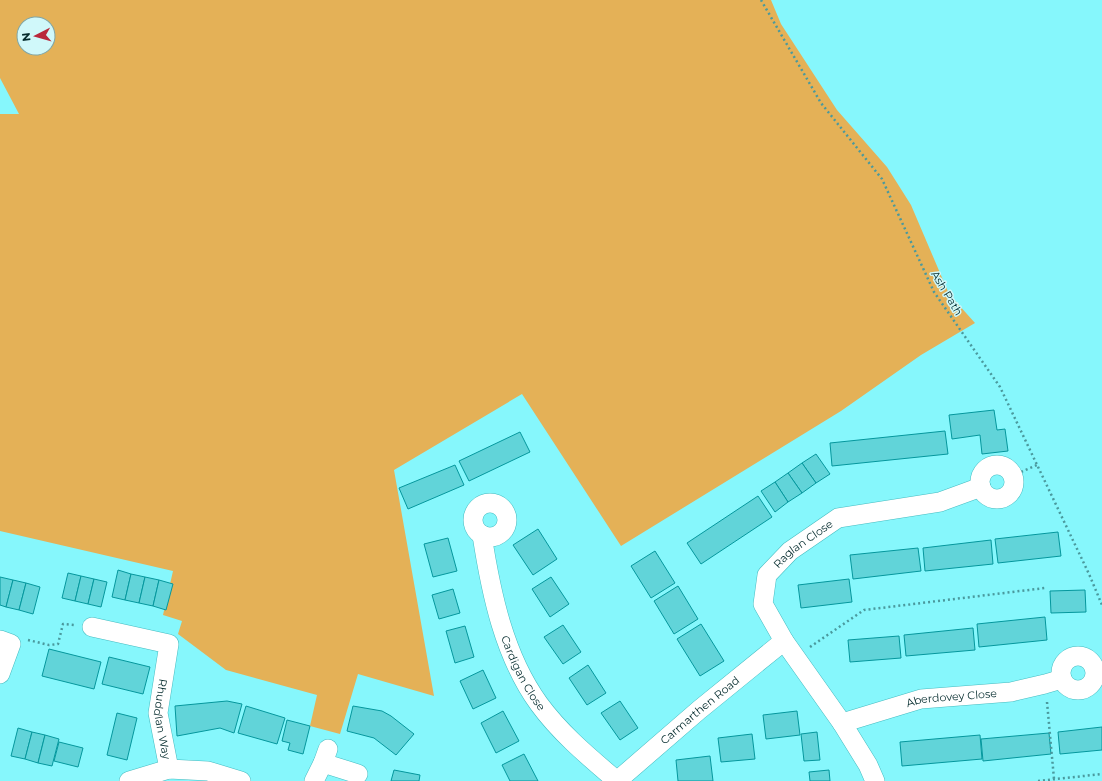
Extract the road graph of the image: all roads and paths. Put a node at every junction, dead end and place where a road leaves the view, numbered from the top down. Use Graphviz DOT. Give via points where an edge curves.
graph roads {
  1 [pos="761,0"];
  2 [pos="1037,465"];
  3 [pos="1012,476"];
  4 [pos="482,535"];
  5 [pos="1045,588"];
  6 [pos="1102,604"];
  7 [pos="92,627"];
  8 [pos="784,641"];
  9 [pos="5,642"];
  10 [pos="795,657"];
  11 [pos="0,674"];
  12 [pos="1098,681"];
  13 [pos="1054,682"];
  14 [pos="842,723"];
  15 [pos="169,769"];
  16 [pos="358,774"];
  17 [pos="1102,774"];
  18 [pos="1054,779"];
  19 [pos="129,781"];
  20 [pos="241,781"];
  21 [pos="314,781"];
  22 [pos="617,781"];
  23 [pos="875,781"];
  24 [pos="1038,781"];
  1 -- 2 [label="path, Ash Path" via="822,103 882,179 934,292 1000,387"];
  2 -- 3 [label="path"];
  2 -- 6 [label="path, Ash Path"];
  3 -- 8 [label="street, Raglan Close" via="1013,482 1009,493 999,498 988,496 981,487 940,502 838,518 790,551 767,575 763,604"];
  4 -- 22 [label="street, Cardigan Close" via="497,608 508,646 521,676 539,704 564,734"];
  5 -- 10 [label="path" via="864,610"];
  7 -- 9 [label="path" via="63,624 58,644 49,645 26,640"];
  7 -- 15 [label="street, Rhuddlan Way" via="169,644 158,713"];
  8 -- 10 [label="street, Raglan Close"];
  8 -- 22 [label="street, Carmarthen Road"];
  9 -- 11 [label="street"];
  10 -- 14 [label="street, Raglan Close"];
  12 -- 13 [label="street" via="1074,690"];
  12 -- 13 [label="street" via="1093,665 1084,658 1074,657 1065,663"];
  13 -- 14 [label="street, Aberdovey Close" via="1011,692 921,699"];
  13 -- 18 [label="path"];
  14 -- 23 [label="street, Raglan Close"];
  15 -- 19 [label="street"];
  15 -- 20 [label="street" via="208,771"];
  16 -- 21 [label="street" via="326,756"];
  17 -- 18 [label="path"];
  18 -- 24 [label="path"];
}
